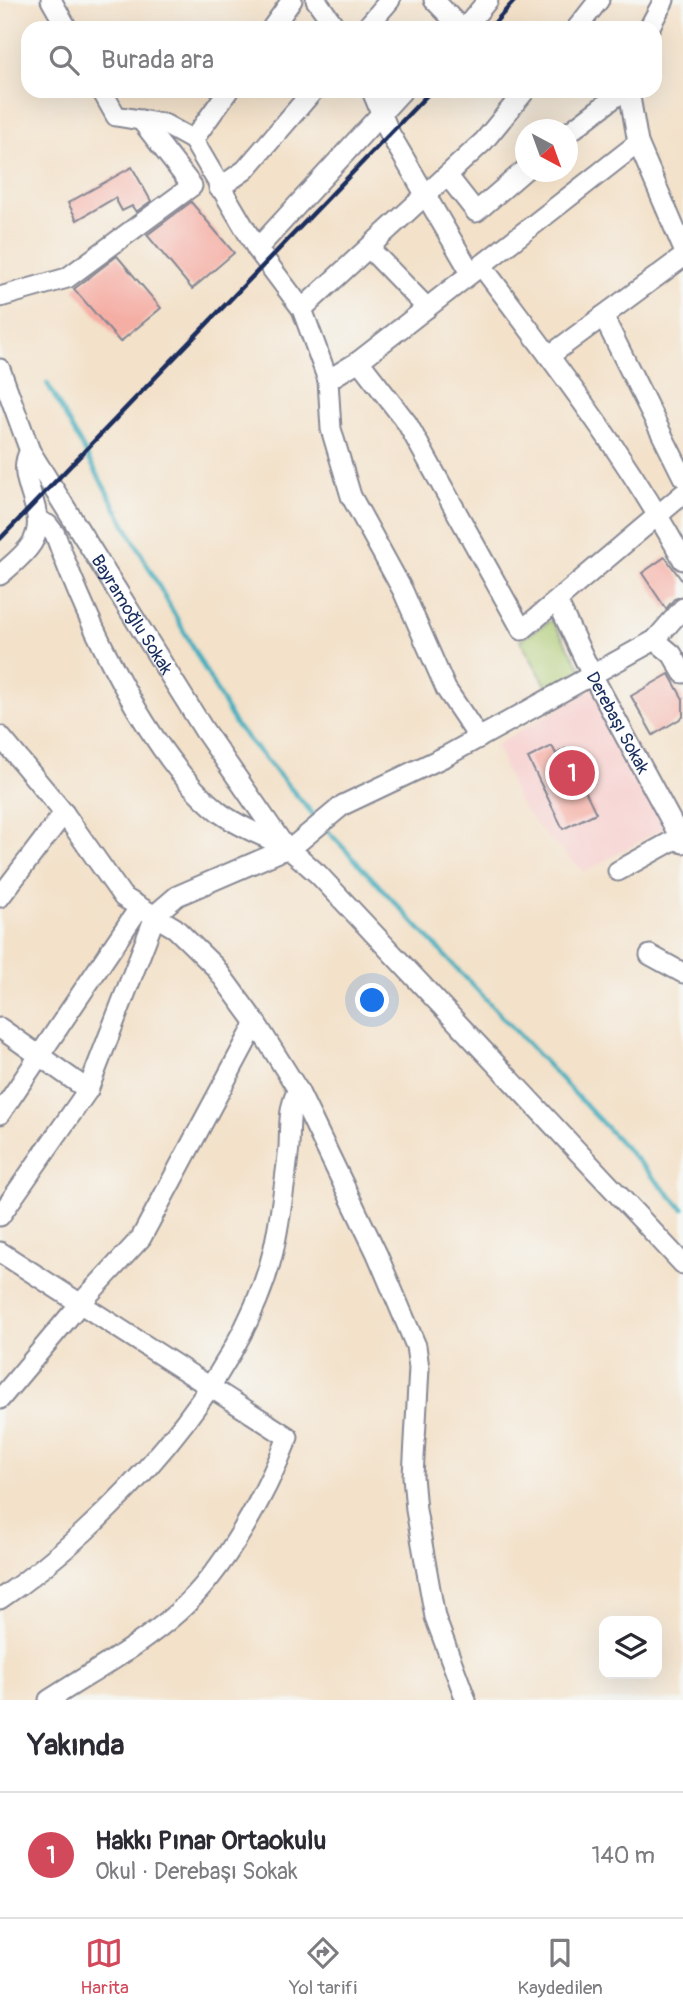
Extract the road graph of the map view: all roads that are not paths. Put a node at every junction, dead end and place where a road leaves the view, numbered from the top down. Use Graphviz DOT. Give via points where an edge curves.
graph roads {
  1 [pos="51,0"];
  2 [pos="292,0"];
  3 [pos="316,0"];
  4 [pos="390,0"];
  5 [pos="434,0"];
  6 [pos="488,0"];
  7 [pos="599,0"];
  8 [pos="664,0"];
  9 [pos="63,21"];
  10 [pos="277,21"];
  11 [pos="332,21"];
  12 [pos="372,21"];
  13 [pos="456,21"];
  14 [pos="469,21"];
  15 [pos="583,21"];
  16 [pos="653,21"];
  17 [pos="106,98"];
  18 [pos="223,98"];
  19 [pos="307,98"];
  20 [pos="375,98"];
  21 [pos="395,98"];
  22 [pos="519,98"];
  23 [pos="614,98"];
  24 [pos="630,98"];
  25 [pos="382,112"];
  26 [pos="141,120"];
  27 [pos="578,125"];
  28 [pos="193,140"];
  29 [pos="638,143"];
  30 [pos="446,175"];
  31 [pos="515,178"];
  32 [pos="219,188"];
  33 [pos="425,195"];
  34 [pos="683,247"];
  35 [pos="369,248"];
  36 [pos="257,249"];
  37 [pos="683,257"];
  38 [pos="476,269"];
  39 [pos="0,297"];
  40 [pos="426,308"];
  41 [pos="302,309"];
  42 [pos="603,316"];
  43 [pos="549,356"];
  44 [pos="359,361"];
  45 [pos="0,369"];
  46 [pos="328,380"];
  47 [pos="30,451"];
  48 [pos="683,477"];
  49 [pos="683,494"];
  50 [pos="659,514"];
  51 [pos="39,521"];
  52 [pos="683,560"];
  53 [pos="0,575"];
  54 [pos="557,601"];
  55 [pos="683,608"];
  56 [pos="655,640"];
  57 [pos="683,673"];
  58 [pos="592,675"];
  59 [pos="0,736"];
  60 [pos="479,738"];
  61 [pos="64,813"];
  62 [pos="682,838"];
  63 [pos="291,846"];
  64 [pos="618,871"];
  65 [pos="0,897"];
  66 [pos="147,911"];
  67 [pos="650,955"];
  68 [pos="683,973"];
  69 [pos="257,1023"];
  70 [pos="0,1028"];
  71 [pos="38,1056"];
  72 [pos="88,1090"];
  73 [pos="298,1090"];
  74 [pos="0,1114"];
  75 [pos="0,1216"];
  76 [pos="0,1252"];
  77 [pos="683,1264"];
  78 [pos="79,1305"];
  79 [pos="211,1384"];
  80 [pos="0,1399"];
  81 [pos="0,1599"];
  82 [pos="49,1700"];
  83 [pos="466,1700"];
  1 -- 9 [label="street"];
  2 -- 10 [label="street"];
  3 -- 11 [label="street"];
  4 -- 12 [label="street"];
  5 -- 13 [label="street"];
  6 -- 14 [label="street"];
  7 -- 15 [label="street"];
  8 -- 16 [label="street"];
  17 -- 26 [label="street" via="116,116"];
  18 -- 28 [label="street"];
  19 -- 32 [label="street" via="245,170"];
  20 -- 25 [label="street"];
  21 -- 25 [label="street"];
  22 -- 30 [label="street" via="484,141"];
  23 -- 27 [label="street"];
  24 -- 29 [label="street"];
  25 -- 33 [label="street"];
  25 -- 36 [label="street"];
  26 -- 28 [label="street" via="164,124"];
  26 -- 39 [label="street" via="192,186 67,278"];
  28 -- 32 [label="street"];
  29 -- 34 [label="street"];
  29 -- 38 [label="street"];
  30 -- 31 [label="street" via="476,212"];
  30 -- 33 [label="street"];
  32 -- 36 [label="street"];
  33 -- 35 [label="street"];
  33 -- 38 [label="street"];
  35 -- 40 [label="street"];
  35 -- 41 [label="street"];
  36 -- 41 [label="street"];
  37 -- 42 [label="street"];
  38 -- 40 [label="street"];
  38 -- 43 [label="street"];
  40 -- 44 [label="street"];
  41 -- 46 [label="street"];
  42 -- 43 [label="street"];
  42 -- 48 [label="street"];
  43 -- 50 [label="street"];
  44 -- 46 [label="street"];
  44 -- 54 [label="street" via="407,423 522,630"];
  45 -- 47 [label="street, Bayramoğlu Sokak"];
  46 -- 60 [label="street" via="331,429 351,496 403,591 446,689"];
  47 -- 51 [label="street" via="25,469"];
  47 -- 63 [label="street, Bayramoğlu Sokak" via="260,815"];
  49 -- 50 [label="street"];
  50 -- 52 [label="street"];
  50 -- 54 [label="street"];
  51 -- 53 [label="street" via="31,545"];
  51 -- 63 [label="street" via="55,534 89,620 177,769 220,813 249,832"];
  54 -- 58 [label="street, Derebaşı Sokak"];
  55 -- 56 [label="street"];
  56 -- 57 [label="street" via="672,654"];
  56 -- 58 [label="street"];
  58 -- 60 [label="street"];
  58 -- 62 [label="street, Derebaşı Sokak"];
  59 -- 61 [label="street"];
  60 -- 63 [label="street" via="343,804"];
  61 -- 65 [label="street"];
  61 -- 66 [label="street" via="113,885"];
  62 -- 64 [label="street"];
  63 -- 66 [label="street"];
  63 -- 77 [label="street"];
  66 -- 69 [label="street" via="196,946"];
  66 -- 71 [label="street"];
  66 -- 72 [label="street"];
  67 -- 68 [label="street"];
  69 -- 73 [label="street"];
  69 -- 78 [label="street" via="152,1221 126,1258"];
  70 -- 71 [label="street"];
  71 -- 72 [label="street"];
  71 -- 74 [label="street"];
  72 -- 75 [label="street"];
  73 -- 79 [label="street" via="291,1110 281,1218 272,1255 250,1316"];
  73 -- 83 [label="street" via="416,1346 416,1510 435,1617"];
  76 -- 78 [label="street"];
  78 -- 79 [label="street"];
  78 -- 80 [label="street"];
  79 -- 81 [label="street" via="164,1449 109,1511 66,1551"];
  79 -- 82 [label="street" via="288,1437 273,1472 214,1572 187,1604"];
}
